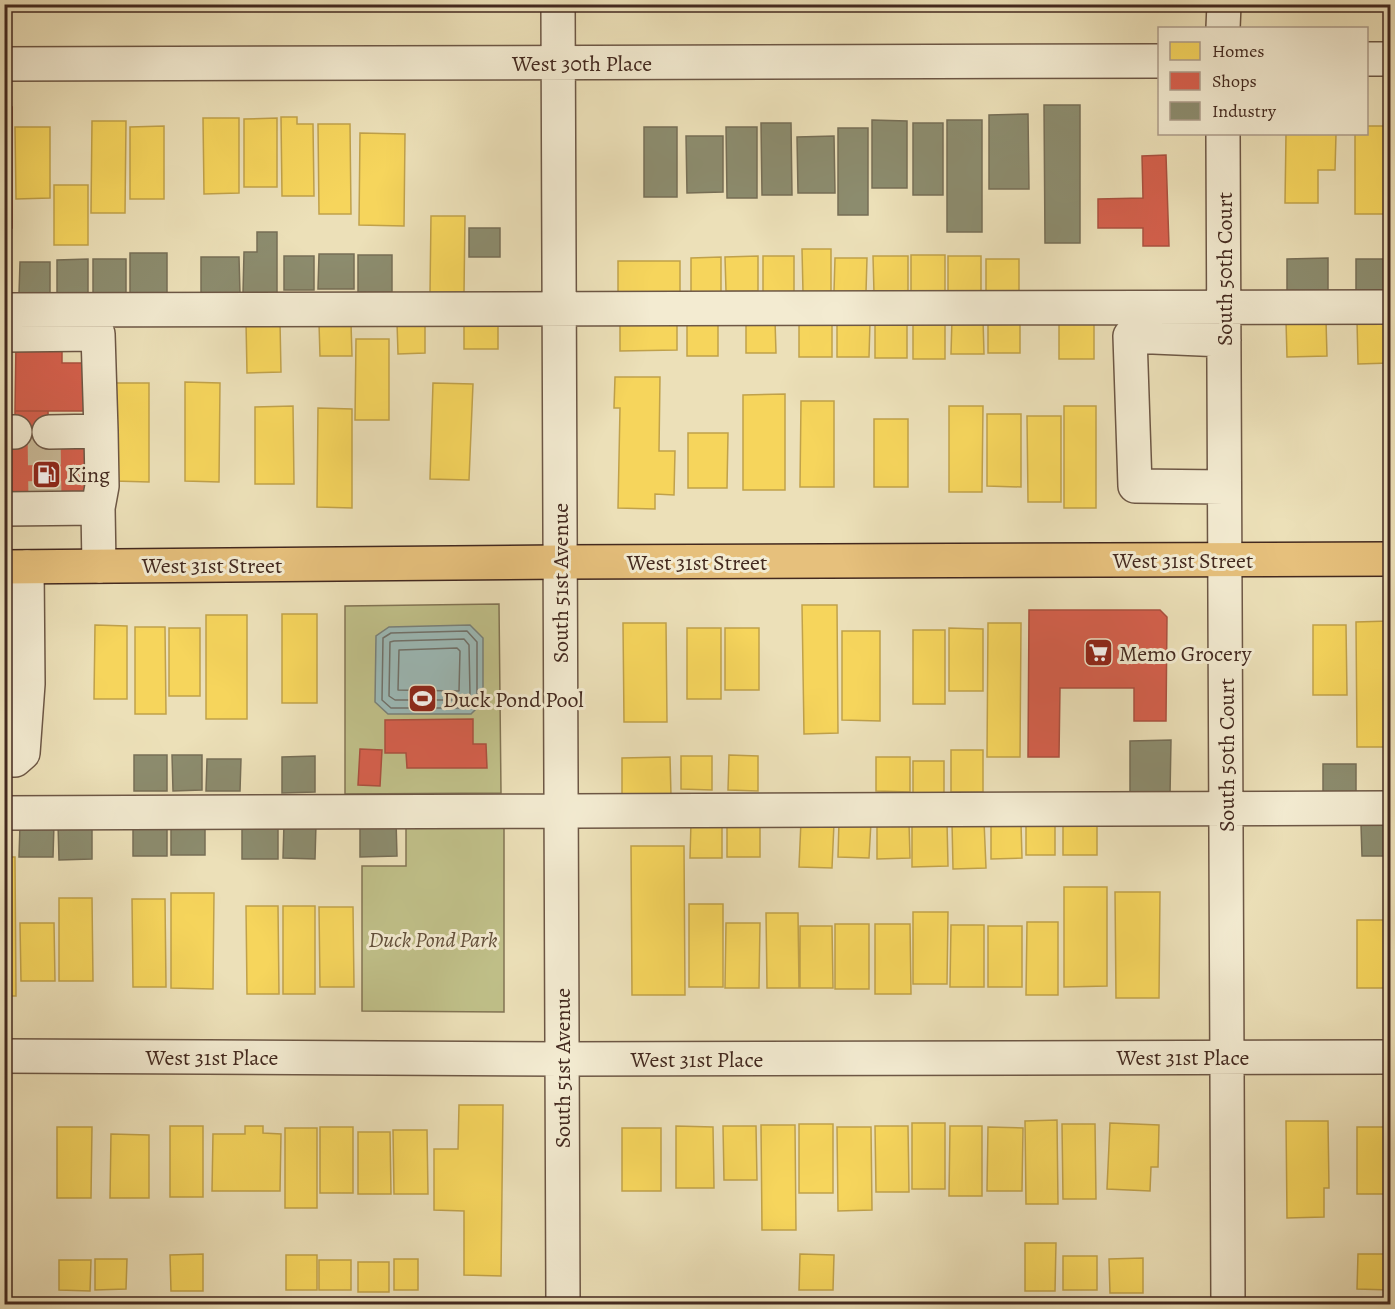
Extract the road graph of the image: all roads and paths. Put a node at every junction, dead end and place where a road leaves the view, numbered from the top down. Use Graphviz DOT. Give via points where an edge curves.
graph roads {
  1 [pos="558,4"];
  2 [pos="1224,4"];
  3 [pos="1223,27"];
  4 [pos="1368,59"];
  5 [pos="1390,59"];
  6 [pos="1158,61"];
  7 [pos="558,63"];
  8 [pos="4,64"];
  9 [pos="1223,135"];
  10 [pos="1224,307"];
  11 [pos="1390,307"];
  12 [pos="559,308"];
  13 [pos="4,310"];
  14 [pos="4,335"];
  15 [pos="1224,340"];
  16 [pos="101,431"];
  17 [pos="49,432"];
  18 [pos="1224,487"];
  19 [pos="98,508"];
  20 [pos="4,509"];
  21 [pos="1225,560"];
  22 [pos="1390,560"];
  23 [pos="560,562"];
  24 [pos="99,566"];
  25 [pos="16,567"];
  26 [pos="4,760"];
  27 [pos="1226,808"];
  28 [pos="1390,808"];
  29 [pos="561,811"];
  30 [pos="4,813"];
  31 [pos="4,1056"];
  32 [pos="1227,1057"];
  33 [pos="1390,1057"];
  34 [pos="562,1059"];
  35 [pos="563,1305"];
  36 [pos="1228,1305"];
  1 -- 7 [label="street, South 51st Avenue"];
  2 -- 3 [label="street"];
  4 -- 5 [label="street"];
  6 -- 7 [label="street, West 30th Place"];
  7 -- 8 [label="street, West 30th Place"];
  7 -- 12 [label="street, South 51st Avenue"];
  9 -- 10 [label="street, South 50th Court"];
  10 -- 11 [label="street"];
  10 -- 12 [label="street"];
  10 -- 15 [label="street, South 50th Court"];
  12 -- 13 [label="street"];
  12 -- 23 [label="street, South 51st Avenue"];
  14 -- 16 [label="street" via="98,334"];
  15 -- 18 [label="street, South 50th Court"];
  15 -- 18 [label="street" via="1130,336 1135,486"];
  16 -- 17 [label="street"];
  16 -- 19 [label="street" via="102,486"];
  18 -- 21 [label="street, South 50th Court"];
  19 -- 20 [label="street" via="45,505"];
  19 -- 24 [label="street"];
  21 -- 22 [label="main road, West 31st Street"];
  21 -- 23 [label="main road, West 31st Street"];
  21 -- 27 [label="street, South 50th Court"];
  23 -- 24 [label="main road, West 31st Street"];
  23 -- 29 [label="street, South 51st Avenue"];
  24 -- 25 [label="main road, West 31st Street"];
  25 -- 26 [label="street" via="28,684 23,753 15,760"];
  27 -- 28 [label="street"];
  27 -- 29 [label="street"];
  27 -- 32 [label="street, South 50th Court"];
  29 -- 30 [label="street"];
  29 -- 34 [label="street, South 51st Avenue"];
  31 -- 34 [label="street, West 31st Place"];
  32 -- 33 [label="street, West 31st Place"];
  32 -- 34 [label="street, West 31st Place"];
  32 -- 36 [label="street, South 50th Court"];
  34 -- 35 [label="street, South 51st Avenue"];
}
